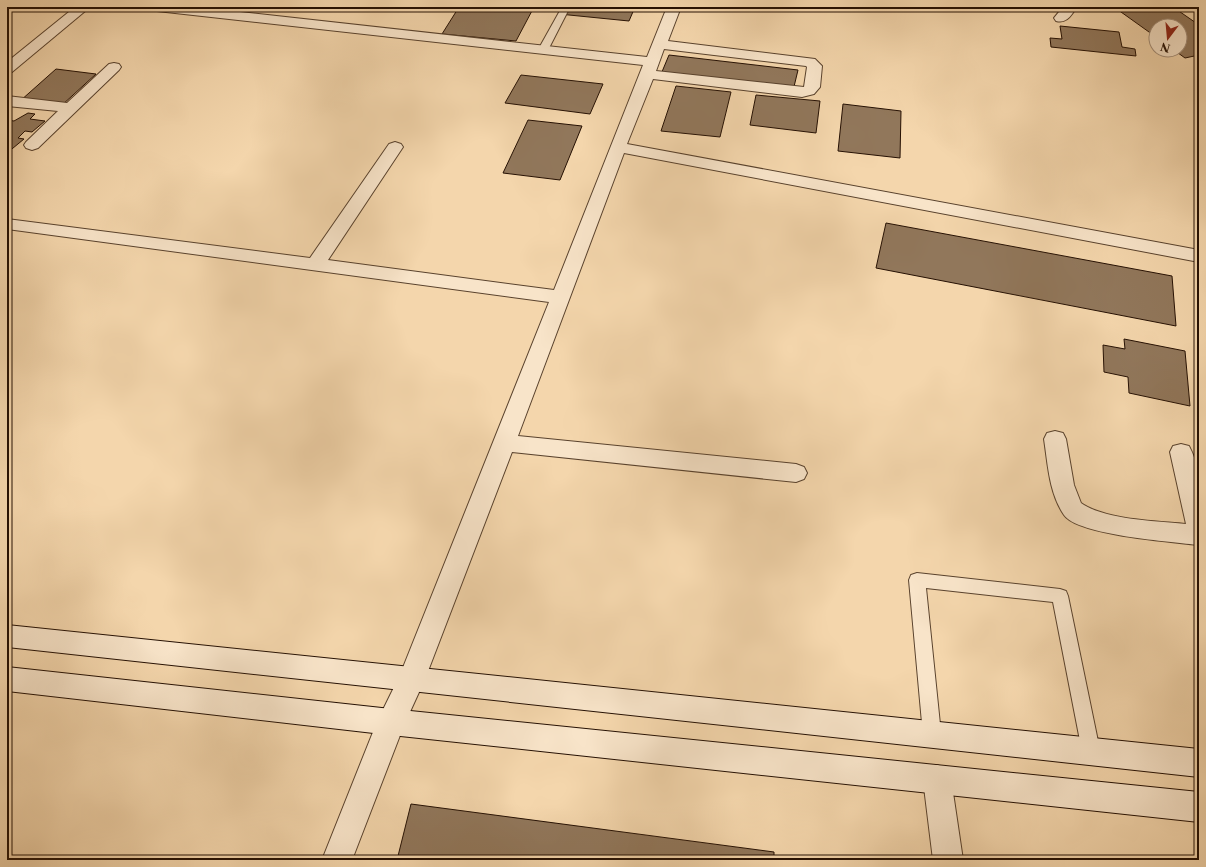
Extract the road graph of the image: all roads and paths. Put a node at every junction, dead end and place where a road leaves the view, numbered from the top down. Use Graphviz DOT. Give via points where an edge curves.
graph roads {
  1 [pos="84,7"];
  2 [pos="157,7"];
  3 [pos="563,7"];
  4 [pos="674,7"];
  5 [pos="659,44"];
  6 [pos="543,50"];
  7 [pos="114,67"];
  8 [pos="649,68"];
  9 [pos="7,69"];
  10 [pos="7,101"];
  11 [pos="71,108"];
  12 [pos="32,145"];
  13 [pos="395,147"];
  14 [pos="618,147"];
  15 [pos="7,224"];
  16 [pos="1199,256"];
  17 [pos="315,265"];
  18 [pos="561,297"];
  19 [pos="1055,439"];
  20 [pos="504,443"];
  21 [pos="1181,452"];
  22 [pos="796,473"];
  23 [pos="1199,526"];
  24 [pos="1199,535"];
  25 [pos="7,636"];
  26 [pos="7,679"];
  27 [pos="412,680"];
  28 [pos="391,722"];
  29 [pos="932,734"];
  30 [pos="1091,751"];
  31 [pos="1199,763"];
  32 [pos="937,779"];
  33 [pos="1199,807"];
  34 [pos="337,860"];
  35 [pos="948,860"];
  1 -- 9 [label="street"];
  2 -- 6 [label="street"];
  3 -- 6 [label="lane"];
  4 -- 5 [label="street"];
  5 -- 8 [label="street"];
  5 -- 8 [label="street" via="810,62 815,66 812,89 802,92"];
  6 -- 8 [label="street"];
  7 -- 11 [label="street"];
  8 -- 14 [label="street"];
  10 -- 11 [label="street"];
  11 -- 12 [label="street"];
  13 -- 17 [label="street"];
  14 -- 16 [label="street"];
  14 -- 18 [label="street"];
  15 -- 17 [label="street"];
  17 -- 18 [label="street"];
  18 -- 20 [label="street"];
  19 -- 24 [label="street" via="1066,495 1074,512 1101,523"];
  20 -- 22 [label="street"];
  20 -- 27 [label="street"];
  21 -- 23 [label="street"];
  25 -- 27 [label="street"];
  26 -- 28 [label="street"];
  27 -- 28 [label="street"];
  27 -- 29 [label="street"];
  28 -- 32 [label="street"];
  28 -- 34 [label="street"];
  29 -- 30 [label="street"];
  29 -- 30 [label="lane" via="918,580 1060,596"];
  30 -- 31 [label="street"];
  32 -- 33 [label="street"];
  32 -- 35 [label="street"];
}
